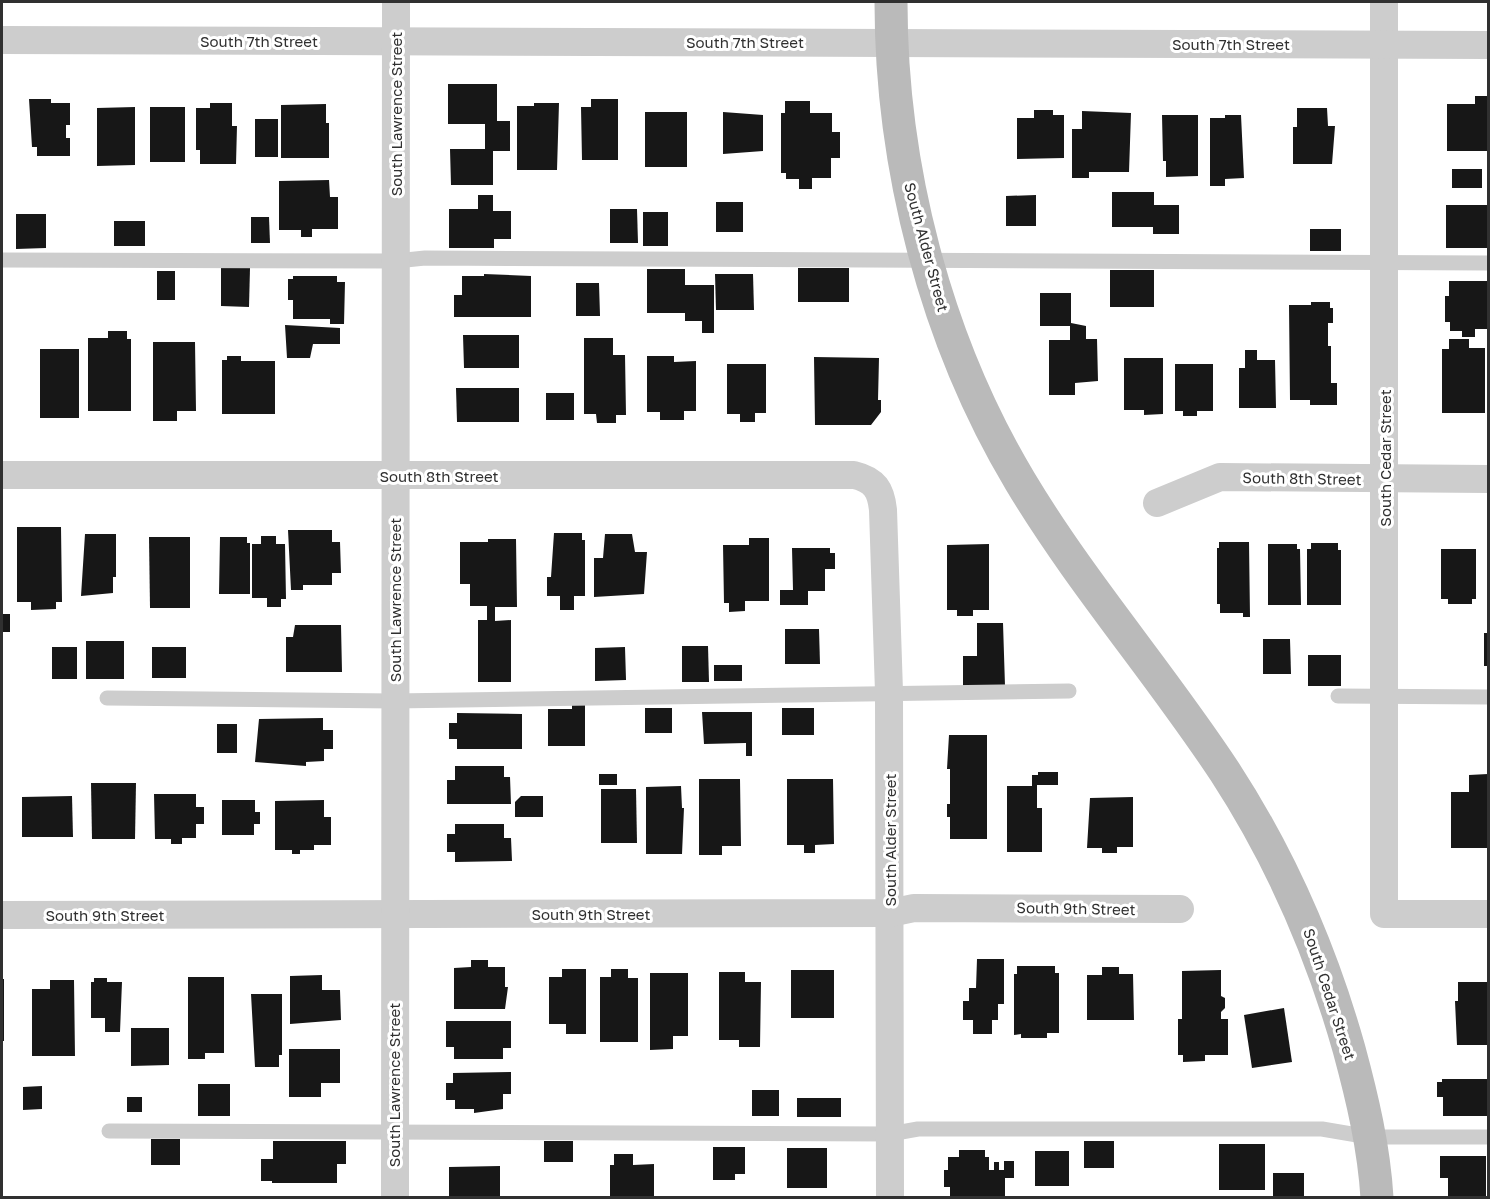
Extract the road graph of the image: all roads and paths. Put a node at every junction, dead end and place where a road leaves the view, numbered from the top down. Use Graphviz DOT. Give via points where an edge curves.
graph roads {
  1 [pos="396,2"];
  2 [pos="891,2"];
  3 [pos="1384,2"];
  4 [pos="2,40"];
  5 [pos="396,41"];
  6 [pos="891,43"];
  7 [pos="1384,45"];
  8 [pos="1488,45"];
  9 [pos="2,260"];
  10 [pos="396,261"];
  11 [pos="928,262"];
  12 [pos="1384,263"];
  13 [pos="1488,263"];
  14 [pos="2,475"];
  15 [pos="395,476"];
  16 [pos="1018,478"];
  17 [pos="1385,479"];
  18 [pos="1488,479"];
  19 [pos="875,484"];
  20 [pos="1157,503"];
  21 [pos="889,692"];
  22 [pos="1069,692"];
  23 [pos="1338,696"];
  24 [pos="1384,696"];
  25 [pos="1488,697"];
  26 [pos="108,698"];
  27 [pos="394,701"];
  28 [pos="1180,909"];
  29 [pos="890,913"];
  30 [pos="1488,914"];
  31 [pos="2,915"];
  32 [pos="394,915"];
  33 [pos="109,1131"];
  34 [pos="394,1131"];
  35 [pos="890,1134"];
  36 [pos="1369,1137"];
  37 [pos="1488,1137"];
  38 [pos="395,1197"];
  39 [pos="890,1197"];
  40 [pos="1377,1197"];
  1 -- 5 [label="street, South Lawrence Street"];
  2 -- 6 [label="main road, South Alder Street"];
  3 -- 7 [label="street, South Cedar Street"];
  4 -- 5 [label="street, South 7th Street"];
  5 -- 6 [label="street, South 7th Street"];
  5 -- 10 [label="street, South Lawrence Street"];
  6 -- 7 [label="street, South 7th Street"];
  6 -- 11 [label="main road, South Alder Street" via="901,142"];
  7 -- 8 [label="street, South 7th Street"];
  7 -- 12 [label="street, South Cedar Street"];
  9 -- 10 [label="lane"];
  10 -- 11 [label="lane" via="424,258"];
  10 -- 15 [label="street, South Lawrence Street"];
  11 -- 12 [label="lane"];
  11 -- 16 [label="main road, South Alder Street" via="949,329 990,428"];
  12 -- 13 [label="lane"];
  12 -- 17 [label="street, South Cedar Street"];
  14 -- 15 [label="street, South 8th Street"];
  15 -- 19 [label="street, South 8th Street" via="854,475"];
  15 -- 27 [label="street, South Lawrence Street"];
  16 -- 36 [label="main road, South Cedar Street" via="1094,593 1226,773 1278,863 1304,915 1332,991 1361,1091"];
  17 -- 18 [label="street, South 8th Street"];
  17 -- 20 [label="street, South 8th Street" via="1220,477"];
  17 -- 24 [label="street, South Cedar Street"];
  19 -- 21 [label="street, South Alder Street" via="883,510"];
  21 -- 22 [label="lane"];
  21 -- 27 [label="lane"];
  21 -- 29 [label="street, South Alder Street"];
  23 -- 24 [label="lane"];
  24 -- 25 [label="lane"];
  24 -- 30 [label="street, South Cedar Street" via="1384,914"];
  26 -- 27 [label="lane"];
  27 -- 32 [label="street, South Lawrence Street"];
  28 -- 29 [label="street, South 9th Street" via="914,908"];
  29 -- 32 [label="street, South 9th Street"];
  29 -- 35 [label="street, South Alder Street"];
  31 -- 32 [label="street, South 9th Street"];
  32 -- 34 [label="street, South Lawrence Street"];
  33 -- 34 [label="lane"];
  34 -- 35 [label="lane"];
  34 -- 38 [label="street, South Lawrence Street"];
  35 -- 36 [label="lane" via="918,1129 1322,1130"];
  35 -- 39 [label="street, South Alder Street"];
  36 -- 37 [label="lane"];
  36 -- 40 [label="main road, South Cedar Street"];
}
